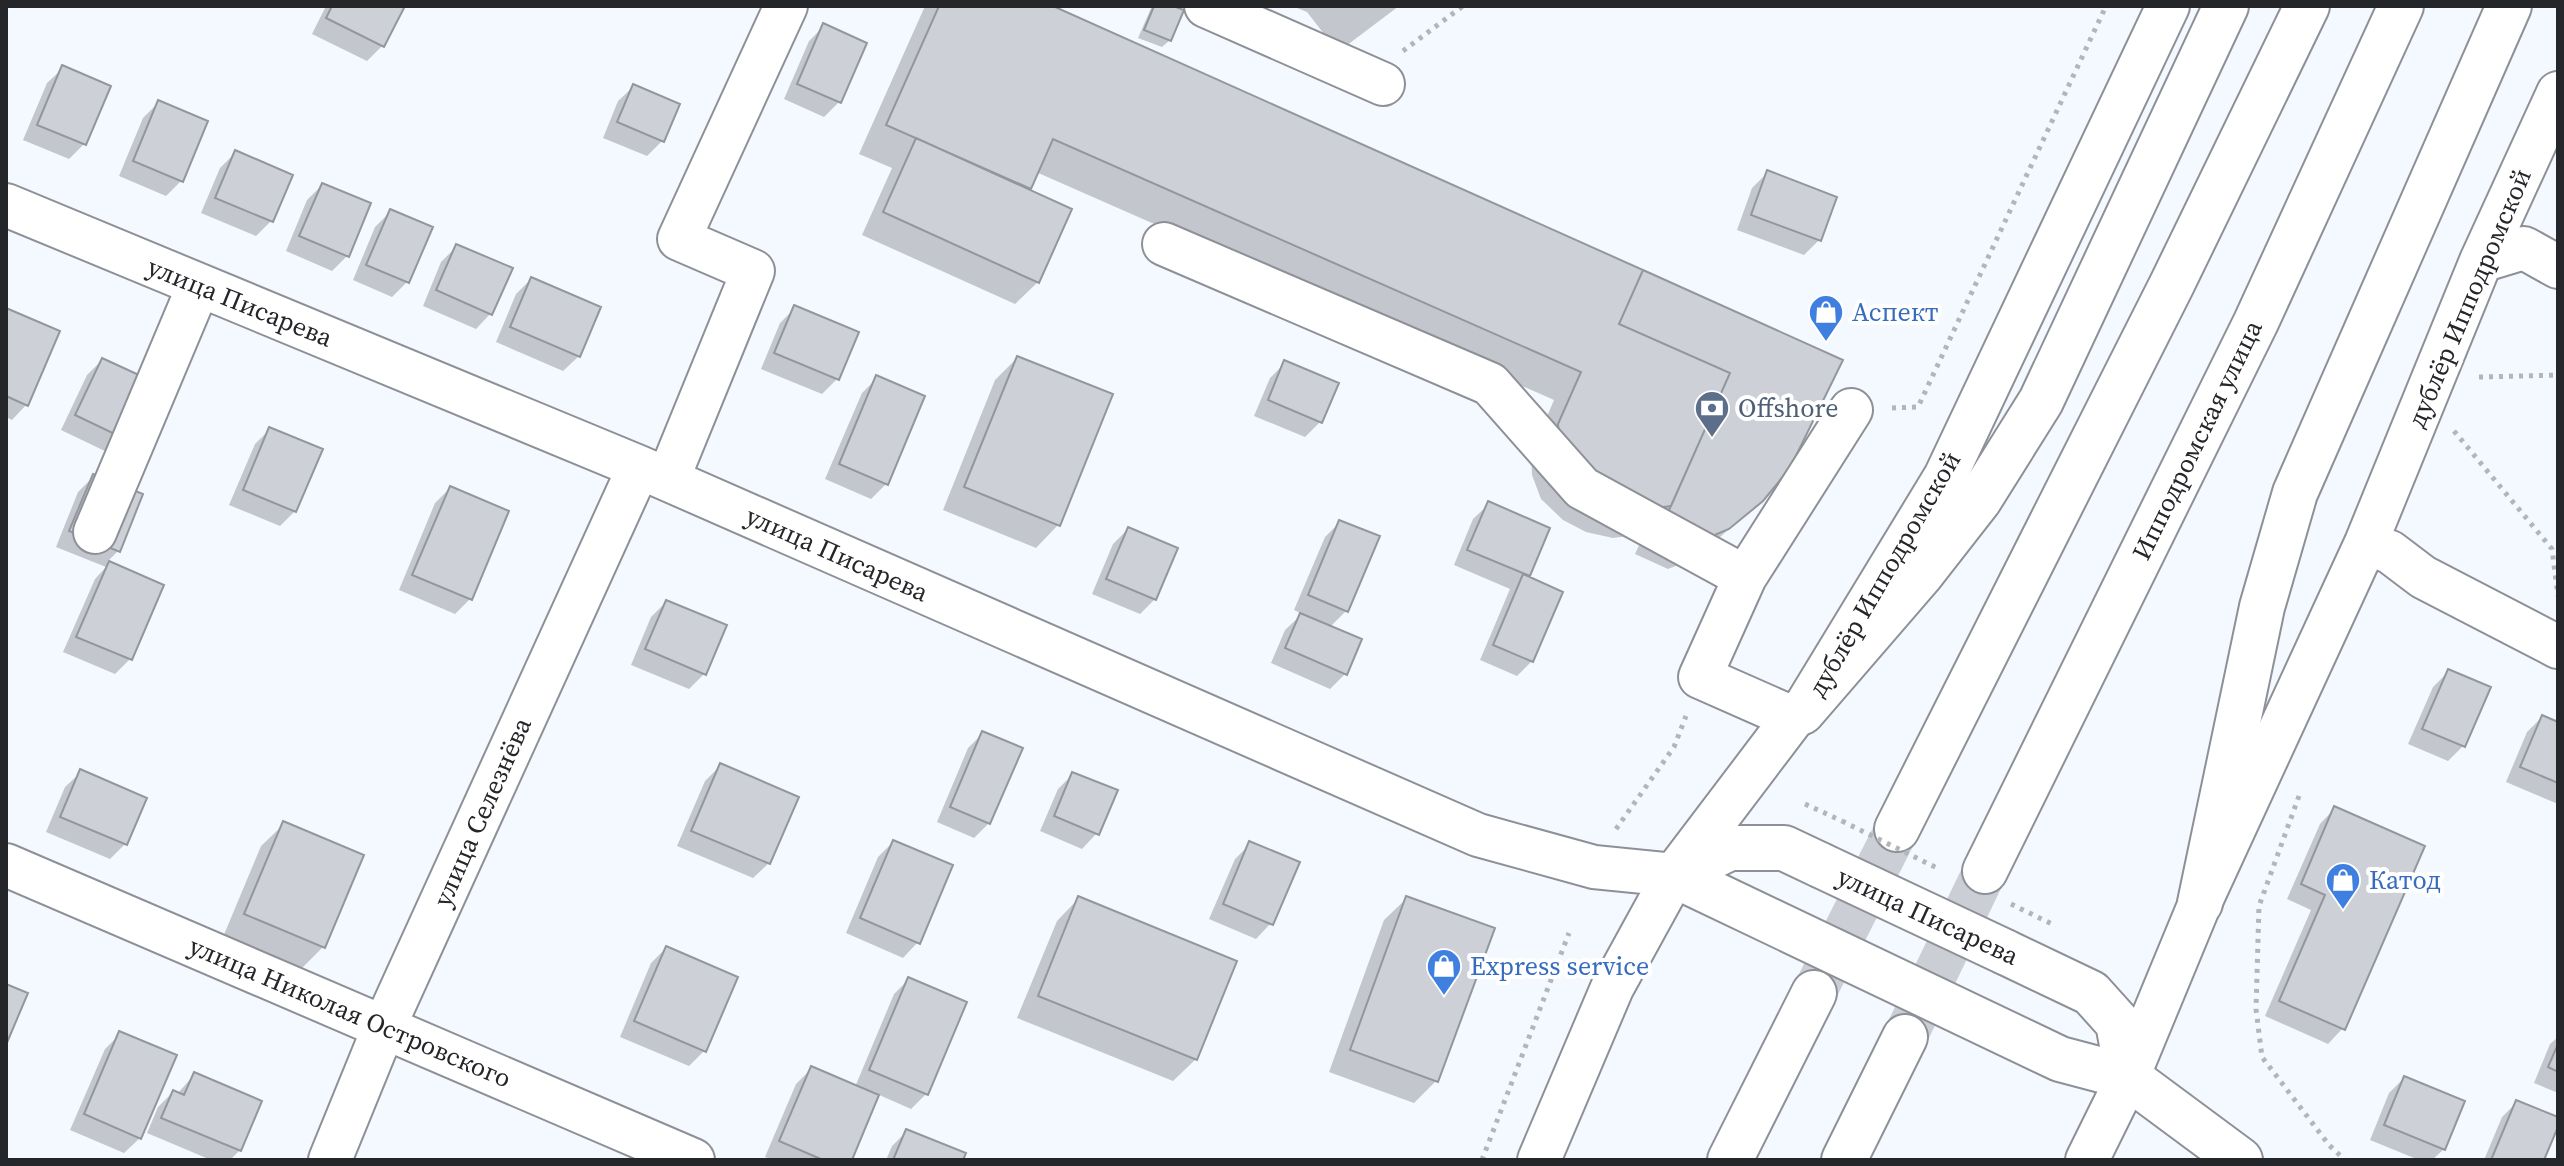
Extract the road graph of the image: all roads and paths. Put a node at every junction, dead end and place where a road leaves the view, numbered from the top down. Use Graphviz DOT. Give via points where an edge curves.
graph roads {
  1 [pos="786,6"];
  2 [pos="1206,6"];
  3 [pos="1463,6"];
  4 [pos="2106,6"];
  5 [pos="2168,6"];
  6 [pos="2226,6"];
  7 [pos="2307,6"];
  8 [pos="2401,6"];
  9 [pos="2509,6"];
  10 [pos="1376,80"];
  11 [pos="2558,93"];
  12 [pos="6,205"];
  13 [pos="1164,244"];
  14 [pos="2481,261"];
  15 [pos="2558,267"];
  16 [pos="199,285"];
  17 [pos="2558,375"];
  18 [pos="2465,379"];
  19 [pos="1851,410"];
  20 [pos="2445,421"];
  21 [pos="654,473"];
  22 [pos="95,532"];
  23 [pos="2366,543"];
  24 [pos="1745,577"];
  25 [pos="2558,596"];
  26 [pos="2558,647"];
  27 [pos="1700,677"];
  28 [pos="1798,715"];
  29 [pos="1805,804"];
  30 [pos="1897,829"];
  31 [pos="1613,833"];
  32 [pos="6,865"];
  33 [pos="1674,875"];
  34 [pos="1980,882"];
  35 [pos="2200,903"];
  36 [pos="2058,926"];
  37 [pos="1569,933"];
  38 [pos="1814,993"];
  39 [pos="385,1025"];
  40 [pos="1905,1037"];
  41 [pos="2262,1057"];
  42 [pos="2128,1077"];
  43 [pos="330,1160"];
  44 [pos="693,1160"];
  45 [pos="1482,1160"];
  46 [pos="1539,1160"];
  47 [pos="1730,1160"];
  48 [pos="1844,1160"];
  49 [pos="2087,1160"];
  50 [pos="2240,1160"];
  51 [pos="2345,1160"];
  1 -- 21 [label="street, улица Селезнёва" via="679,239 753,271"];
  2 -- 10 [label="street"];
  3 -- 10 [label="path"];
  4 -- 19 [label="path" via="1918,407"];
  5 -- 28 [label="street, дублёр Ипподромской" via="1945,477"];
  6 -- 28 [label="main road" via="2041,401 1979,500"];
  7 -- 30 [label="main road"];
  8 -- 34 [label="main road, Ипподромская улица" via="2256,322"];
  9 -- 35 [label="main road" via="2295,493 2262,607"];
  11 -- 14 [label="street, дублёр Ипподромской"];
  12 -- 16 [label="street, улица Писарева"];
  13 -- 24 [label="street" via="1490,384 1582,488"];
  14 -- 15 [label="street" via="2524,248"];
  14 -- 23 [label="street, дублёр Ипподромской"];
  16 -- 21 [label="street, улица Писарева"];
  16 -- 22 [label="street"];
  17 -- 18 [label="path"];
  19 -- 24 [label="street"];
  20 -- 25 [label="path" via="2552,549"];
  21 -- 33 [label="street, улица Писарева" via="1478,835 1594,867"];
  21 -- 39 [label="street, улица Селезнёва"];
  23 -- 26 [label="street"];
  23 -- 35 [label="street, дублёр Ипподромской"];
  24 -- 27 [label="street"];
  27 -- 28 [label="street"];
  27 -- 31 [label="path" via="1674,747"];
  28 -- 33 [label="street, дублёр Ипподромской"];
  29 -- 34 [label="path, bridge" via="1937,868"];
  32 -- 39 [label="street, улица Николая Островского"];
  33 -- 42 [label="main road, улица Писарева" via="2060,1059"];
  33 -- 42 [label="main road, улица Писарева, bridge" via="1730,848 1784,848 2091,993 2118,1023"];
  33 -- 46 [label="street, дублёр Ипподромской" via="1612,988"];
  34 -- 36 [label="path"];
  35 -- 42 [label="street, дублёр Ипподромской"];
  37 -- 45 [label="path"];
  38 -- 47 [label="main road"];
  39 -- 43 [label="street, улица Селезнёва"];
  39 -- 44 [label="street, улица Николая Островского"];
  40 -- 48 [label="main road"];
  41 -- 51 [label="path"];
  42 -- 49 [label="street, дублёр Ипподромской"];
  42 -- 50 [label="main road, улица Писарева"];
}
